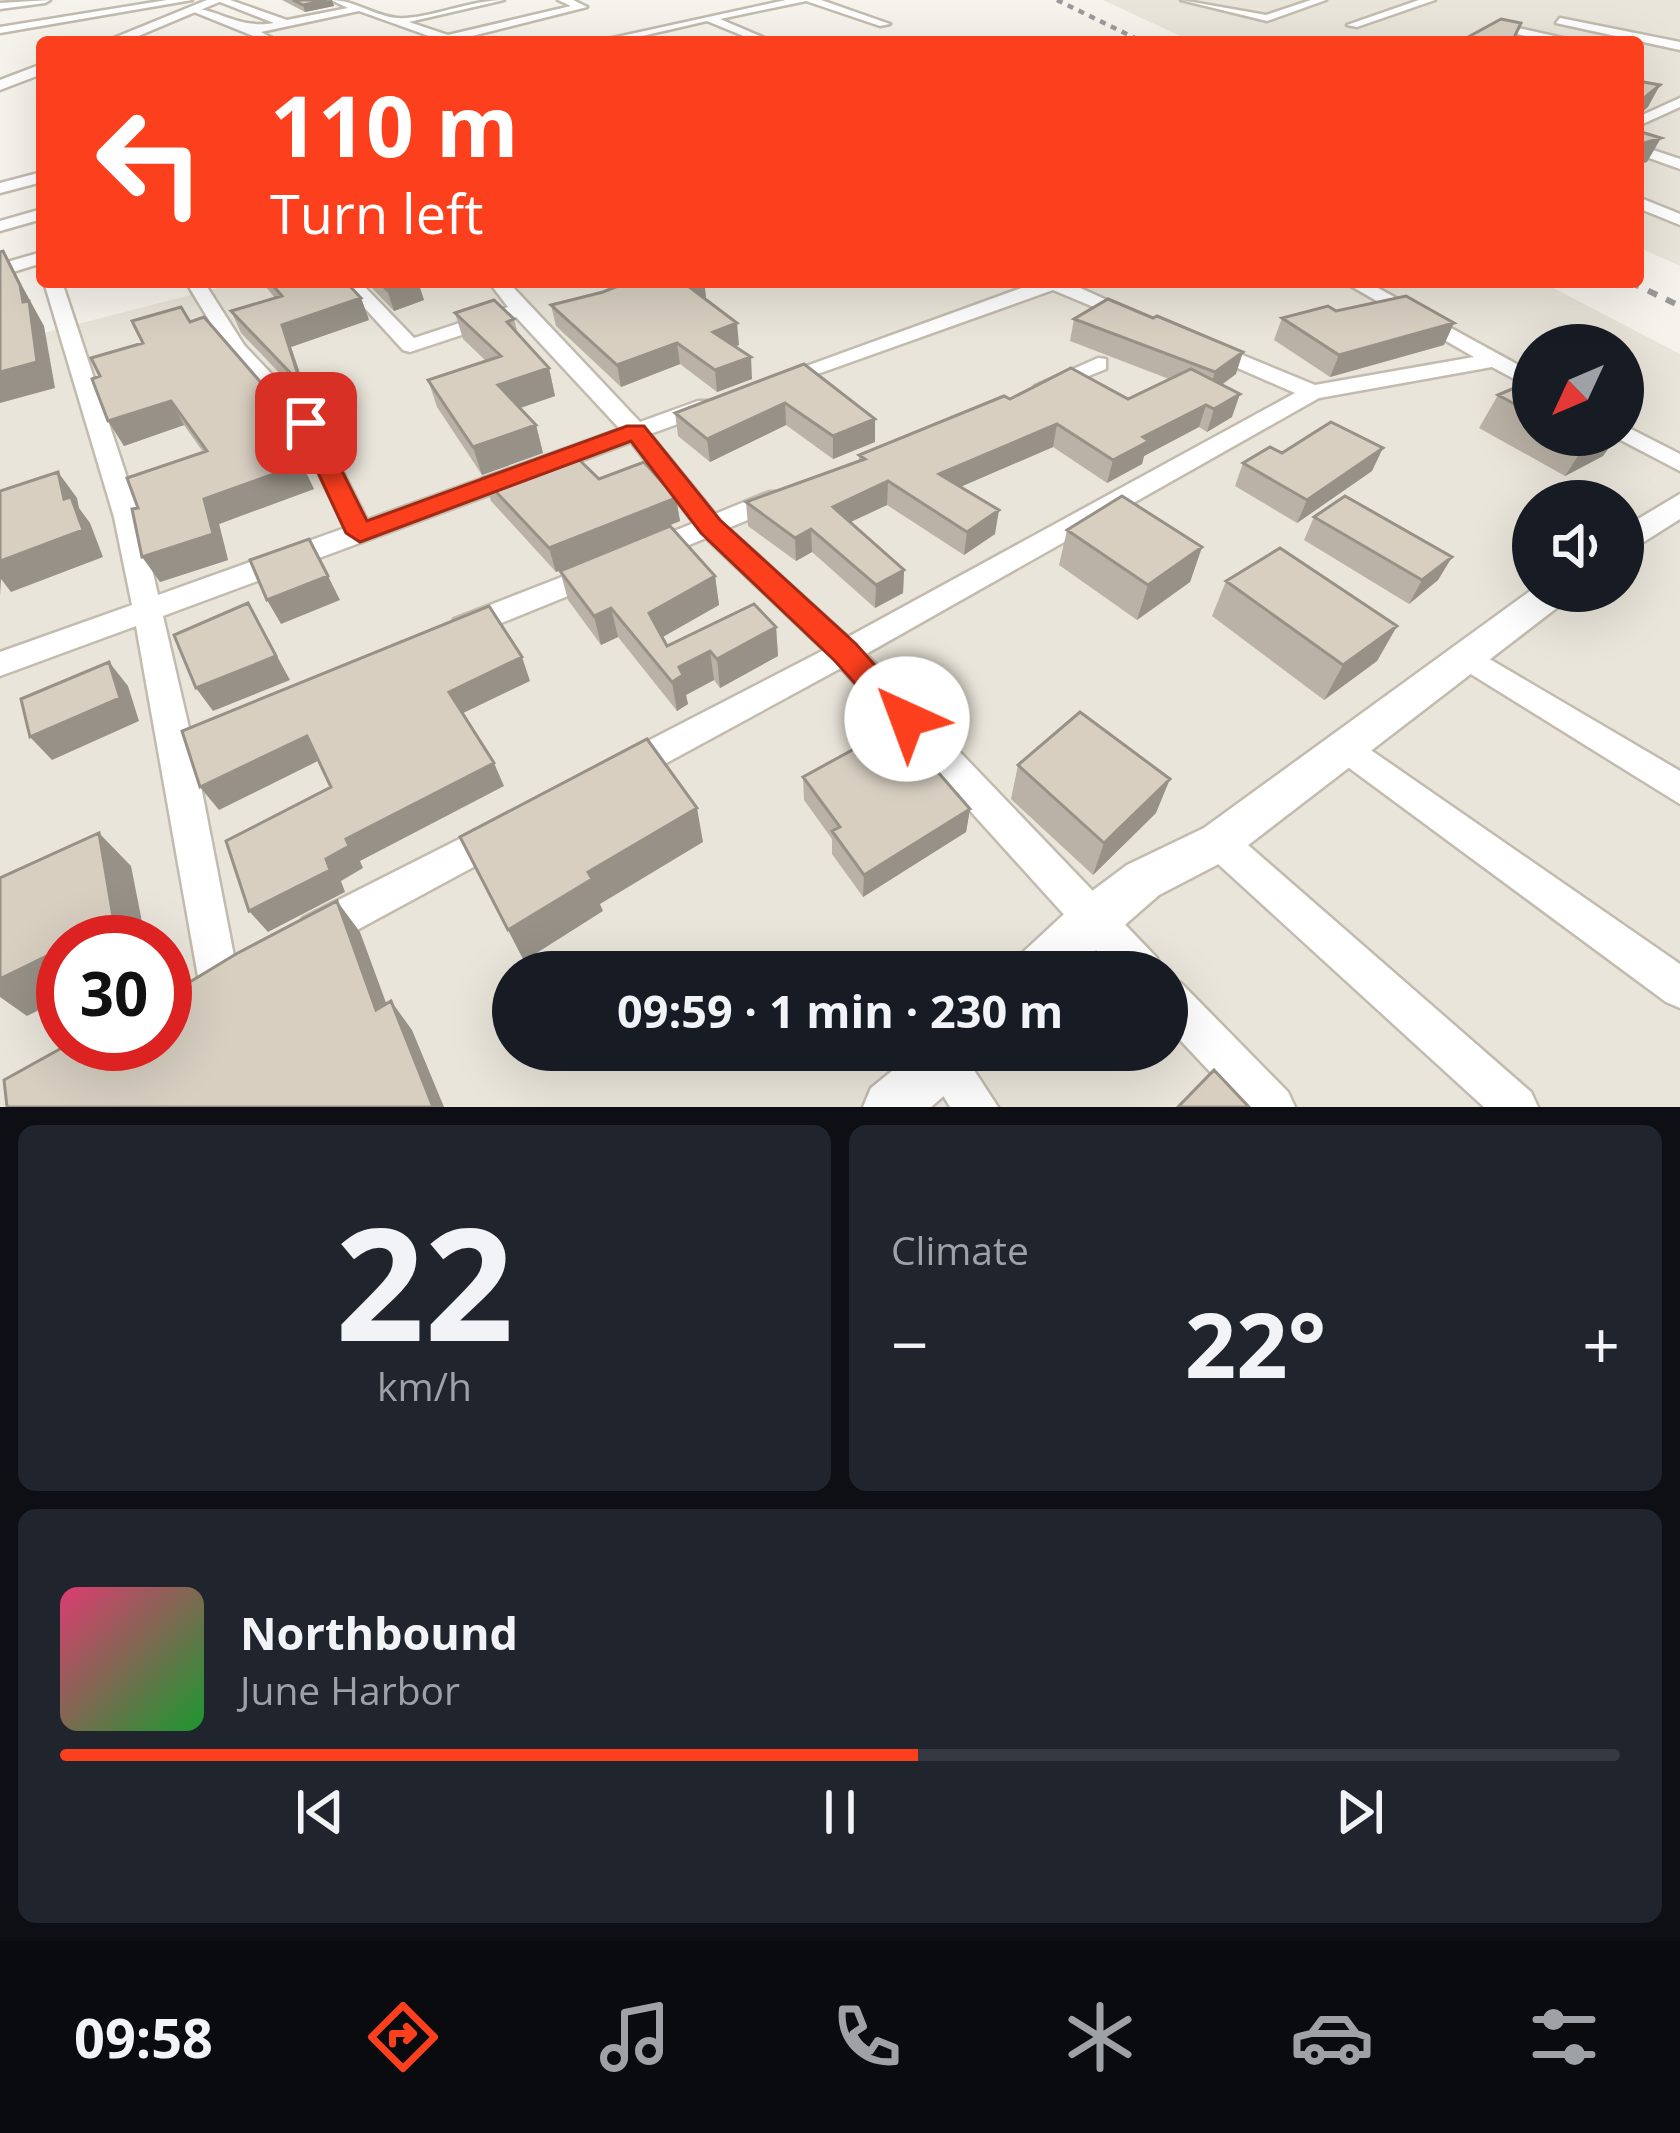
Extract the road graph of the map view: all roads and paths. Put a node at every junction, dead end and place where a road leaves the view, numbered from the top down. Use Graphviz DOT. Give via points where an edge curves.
graph roads {
  1 [pos="46,0"];
  2 [pos="219,0"];
  3 [pos="336,0"];
  4 [pos="499,0"];
  5 [pos="563,0"];
  6 [pos="807,0"];
  7 [pos="1191,0"];
  8 [pos="1321,0"];
  9 [pos="1422,1"];
  10 [pos="15,2"];
  11 [pos="0,5"];
  12 [pos="190,5"];
  13 [pos="360,8"];
  14 [pos="708,18"];
  15 [pos="45,21"];
  16 [pos="398,21"];
  17 [pos="1560,22"];
  18 [pos="287,23"];
  19 [pos="884,24"];
  20 [pos="1353,25"];
  21 [pos="1500,27"];
  22 [pos="1680,27"];
  23 [pos="0,29"];
  24 [pos="249,32"];
  25 [pos="125,36"];
  26 [pos="260,36"];
  27 [pos="441,36"];
  28 [pos="468,36"];
  29 [pos="627,36"];
  30 [pos="752,36"];
  31 [pos="1541,36"];
  32 [pos="1616,36"];
  33 [pos="1644,43"];
  34 [pos="1680,46"];
  35 [pos="36,71"];
  36 [pos="0,85"];
  37 [pos="1680,102"];
  38 [pos="1659,112"];
  39 [pos="1680,118"];
  40 [pos="1644,119"];
  41 [pos="1644,151"];
  42 [pos="1680,164"];
  43 [pos="36,179"];
  44 [pos="0,188"];
  45 [pos="1644,205"];
  46 [pos="36,216"];
  47 [pos="1680,220"];
  48 [pos="0,226"];
  49 [pos="36,259"];
  50 [pos="0,270"];
  51 [pos="55,288"];
  52 [pos="199,288"];
  53 [pos="356,288"];
  54 [pos="505,288"];
  55 [pos="1035,288"];
  56 [pos="1066,288"];
  57 [pos="1364,288"];
  58 [pos="534,313"];
  59 [pos="1161,328"];
  60 [pos="1183,338"];
  61 [pos="1495,360"];
  62 [pos="1098,364"];
  63 [pos="1512,370"];
  64 [pos="1033,391"];
  65 [pos="1313,392"];
  66 [pos="636,431"];
  67 [pos="1644,444"];
  68 [pos="1680,464"];
  69 [pos="796,490"];
  70 [pos="1680,504"];
  71 [pos="710,526"];
  72 [pos="1644,529"];
  73 [pos="360,533"];
  74 [pos="148,610"];
  75 [pos="1526,612"];
  76 [pos="433,640"];
  77 [pos="845,652"];
  78 [pos="1464,656"];
  79 [pos="0,664"];
  80 [pos="1348,748"];
  81 [pos="595,784"];
  82 [pos="1680,789"];
  83 [pos="532,817"];
  84 [pos="1219,842"];
  85 [pos="1092,919"];
  86 [pos="1059,951"];
  87 [pos="1123,951"];
  88 [pos="219,982"];
  89 [pos="1680,988"];
  90 [pos="192,997"];
  91 [pos="1188,1019"];
  92 [pos="934,1071"];
  93 [pos="959,1071"];
  94 [pos="890,1107"];
  95 [pos="976,1107"];
  96 [pos="1273,1107"];
  97 [pos="1516,1107"];
  1 -- 10 [label="street"];
  2 -- 12 [label="street"];
  2 -- 18 [label="street"];
  3 -- 13 [label="street"];
  4 -- 16 [label="street"];
  5 -- 28 [label="street" via="582,7"];
  6 -- 14 [label="street"];
  6 -- 19 [label="street"];
  7 -- 8 [label="street" via="1267,18"];
  9 -- 20 [label="street"];
  10 -- 11 [label="street"];
  10 -- 15 [label="street"];
  12 -- 15 [label="street"];
  12 -- 24 [label="street"];
  12 -- 25 [label="street"];
  13 -- 16 [label="street"];
  13 -- 18 [label="street"];
  14 -- 29 [label="street"];
  14 -- 30 [label="street"];
  15 -- 23 [label="street"];
  16 -- 27 [label="street"];
  17 -- 32 [label="street"];
  18 -- 24 [label="street"];
  21 -- 31 [label="street"];
  22 -- 33 [label="street"];
  24 -- 26 [label="street"];
  33 -- 34 [label="street"];
  35 -- 36 [label="street"];
  37 -- 38 [label="street"];
  38 -- 39 [label="street"];
  38 -- 40 [label="street"];
  41 -- 42 [label="street"];
  43 -- 44 [label="street"];
  45 -- 47 [label="street"];
  46 -- 48 [label="street"];
  49 -- 50 [label="street"];
  51 -- 74 [label="street"];
  52 -- 73 [label="street" via="236,350 306,423"];
  53 -- 58 [label="street" via="410,346"];
  54 -- 58 [label="street"];
  55 -- 66 [label="street"];
  56 -- 59 [label="street"];
  57 -- 61 [label="street"];
  58 -- 66 [label="street"];
  60 -- 65 [label="street"];
  61 -- 63 [label="street"];
  61 -- 65 [label="street"];
  62 -- 64 [label="street"];
  65 -- 77 [label="street"];
  66 -- 71 [label="street"];
  66 -- 73 [label="street"];
  67 -- 68 [label="street"];
  69 -- 71 [label="street"];
  70 -- 72 [label="street"];
  71 -- 76 [label="street"];
  71 -- 77 [label="street"];
  73 -- 74 [label="street"];
  74 -- 79 [label="street"];
  74 -- 88 [label="street" via="188,741"];
  75 -- 78 [label="street"];
  77 -- 81 [label="street"];
  77 -- 85 [label="street"];
  78 -- 80 [label="street"];
  78 -- 82 [label="street"];
  80 -- 84 [label="street"];
  80 -- 89 [label="street"];
  83 -- 88 [label="street"];
  84 -- 85 [label="street" via="1143,880"];
  84 -- 97 [label="street"];
  85 -- 86 [label="street"];
  85 -- 87 [label="street"];
  88 -- 90 [label="street"];
  91 -- 96 [label="street"];
  92 -- 94 [label="street"];
  93 -- 95 [label="street"];
}
